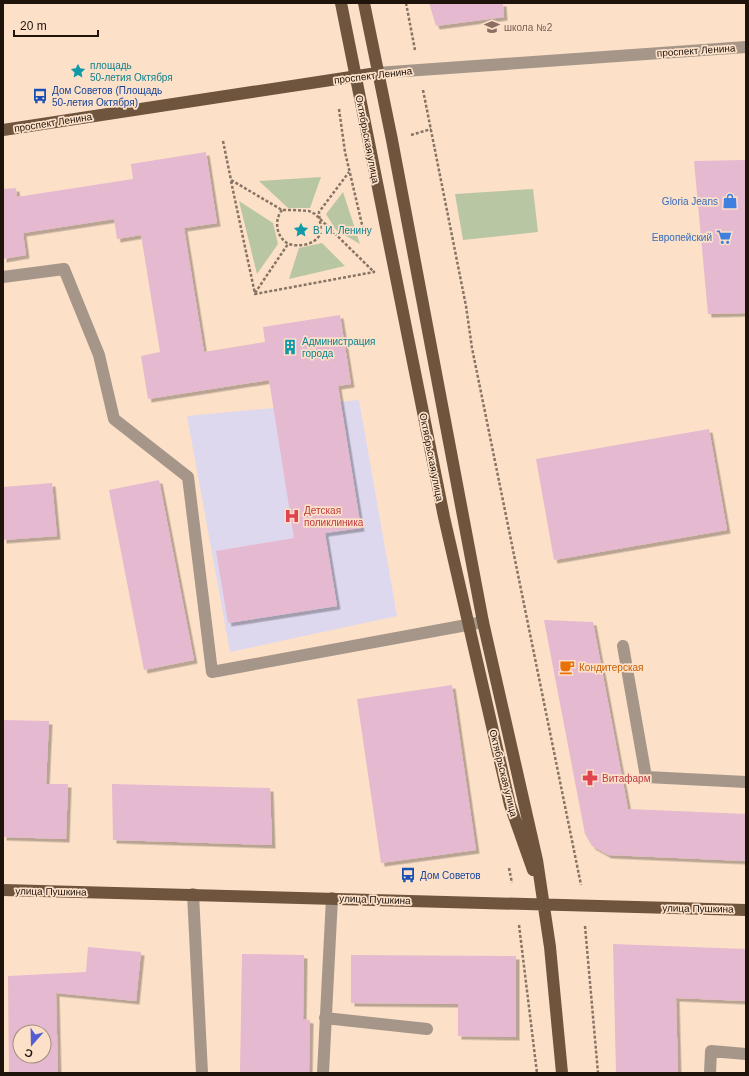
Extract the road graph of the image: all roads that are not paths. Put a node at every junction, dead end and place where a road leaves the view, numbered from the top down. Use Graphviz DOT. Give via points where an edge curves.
graph roads {
  1 [pos="341,3"];
  2 [pos="364,3"];
  3 [pos="746,47"];
  4 [pos="377,73"];
  5 [pos="356,76"];
  6 [pos="3,130"];
  7 [pos="3,277"];
  8 [pos="483,622"];
  9 [pos="469,624"];
  10 [pos="623,646"];
  11 [pos="746,782"];
  12 [pos="3,890"];
  13 [pos="193,894"];
  14 [pos="332,898"];
  15 [pos="544,905"];
  16 [pos="746,910"];
  17 [pos="325,1018"];
  18 [pos="427,1029"];
  19 [pos="746,1054"];
  20 [pos="202,1073"];
  21 [pos="323,1073"];
  22 [pos="562,1073"];
  23 [pos="710,1073"];
  1 -- 5 [label="main road, Октябрьская улица"];
  2 -- 4 [label="main road, Октябрьская улица"];
  3 -- 4 [label="street, проспект Ленина"];
  4 -- 5 [label="main road, проспект Ленина"];
  4 -- 8 [label="main road, Октябрьская улица" via="394,148"];
  5 -- 6 [label="main road, проспект Ленина"];
  5 -- 9 [label="main road, Октябрьская улица" via="444,517"];
  7 -- 9 [label="street" via="64,269 99,354 114,419 188,477 212,672"];
  8 -- 9 [label="street"];
  8 -- 15 [label="main road, Октябрьская улица" via="537,860"];
  9 -- 15 [label="main road, Октябрьская улица" via="510,805"];
  10 -- 11 [label="street" via="646,777"];
  12 -- 13 [label="main road, улица Пушкина"];
  13 -- 14 [label="main road, улица Пушкина"];
  13 -- 20 [label="street"];
  14 -- 15 [label="main road, улица Пушкина"];
  14 -- 17 [label="street"];
  15 -- 16 [label="main road, улица Пушкина"];
  15 -- 22 [label="main road, Октябрьская улица"];
  17 -- 18 [label="street"];
  17 -- 21 [label="street"];
  19 -- 23 [label="street" via="710,1051"];
}
